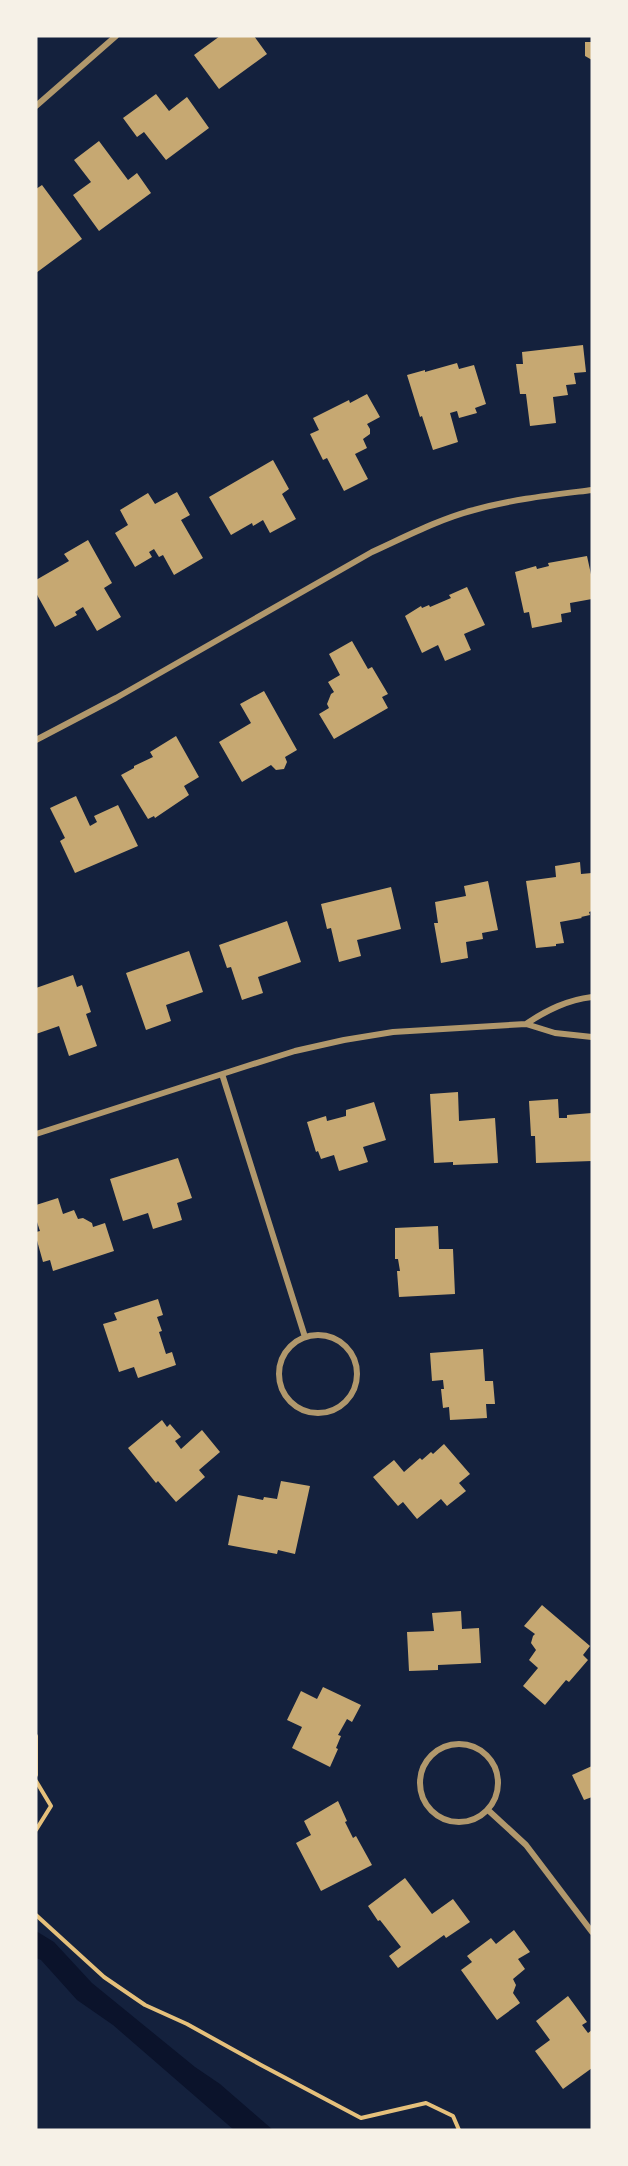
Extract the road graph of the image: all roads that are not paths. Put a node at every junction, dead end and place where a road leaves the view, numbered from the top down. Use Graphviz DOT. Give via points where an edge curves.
graph roads {
  1 [pos="116,36"];
  2 [pos="36,106"];
  3 [pos="592,490"];
  4 [pos="36,741"];
  5 [pos="592,997"];
  6 [pos="526,1024"];
  7 [pos="592,1037"];
  8 [pos="222,1074"];
  9 [pos="36,1134"];
  10 [pos="305,1337"];
  11 [pos="488,1810"];
  12 [pos="592,1932"];
  1 -- 2 [label="street"];
  3 -- 4 [label="street" via="473,510 406,536"];
  5 -- 6 [label="street" via="553,1007"];
  6 -- 7 [label="street" via="555,1033"];
  6 -- 8 [label="street" via="393,1032 344,1040"];
  8 -- 9 [label="street"];
  8 -- 10 [label="street"];
  10 -- 10 [label="street" via="286,1349 280,1360 279,1385 285,1397 306,1412 332,1411 342,1406 355,1387 356,1364 351,1353 332,1337"];
  11 -- 11 [label="street" via="499,1787 487,1754 459,1743 432,1754 422,1770 420,1789 432,1811 454,1822 466,1822"];
  11 -- 12 [label="street" via="526,1845"];
}
